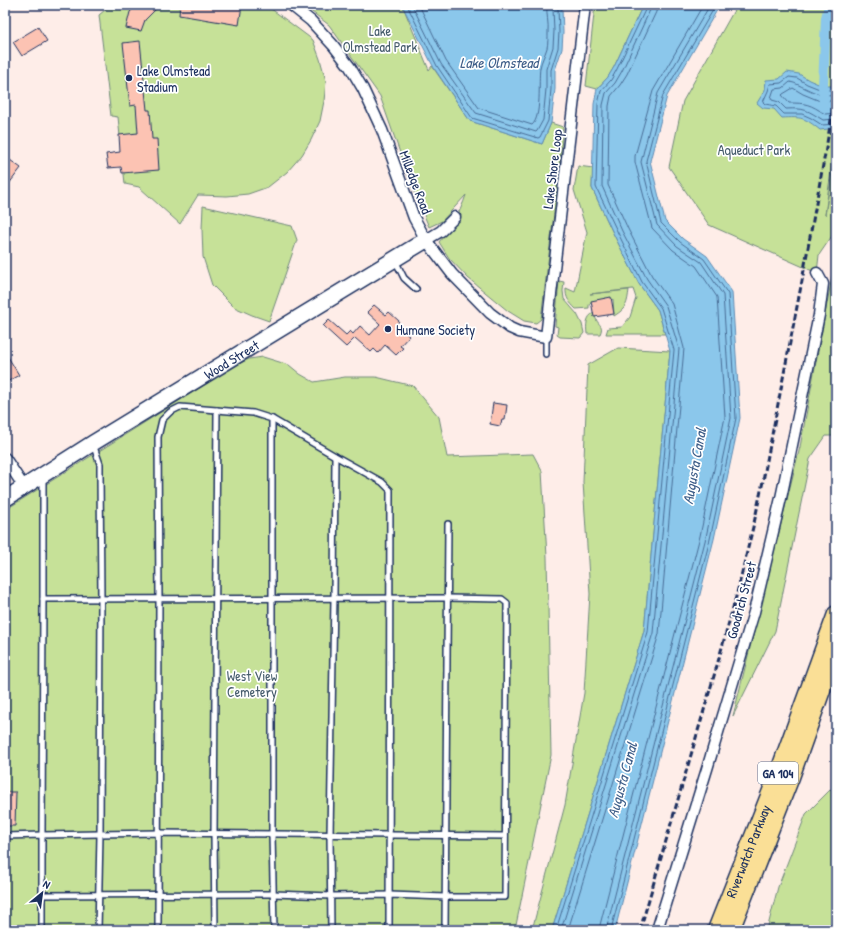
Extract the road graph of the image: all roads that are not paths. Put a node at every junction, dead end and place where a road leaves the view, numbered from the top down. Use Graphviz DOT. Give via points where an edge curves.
graph roads {
  1 [pos="291,5"];
  2 [pos="585,5"];
  3 [pos="455,217"];
  4 [pos="426,240"];
  5 [pos="394,259"];
  6 [pos="816,273"];
  7 [pos="416,289"];
  8 [pos="546,337"];
  9 [pos="546,354"];
  10 [pos="217,410"];
  11 [pos="272,420"];
  12 [pos="93,443"];
  13 [pos="335,456"];
  14 [pos="5,458"];
  15 [pos="42,475"];
  16 [pos="24,487"];
  17 [pos="5,499"];
  18 [pos="448,524"];
  19 [pos="101,598"];
  20 [pos="215,598"];
  21 [pos="271,598"];
  22 [pos="334,598"];
  23 [pos="389,598"];
  24 [pos="447,598"];
  25 [pos="43,599"];
  26 [pos="159,599"];
  27 [pos="836,614"];
  28 [pos="836,651"];
  29 [pos="157,834"];
  30 [pos="214,834"];
  31 [pos="272,834"];
  32 [pos="42,835"];
  33 [pos="100,835"];
  34 [pos="330,835"];
  35 [pos="390,835"];
  36 [pos="5,836"];
  37 [pos="446,836"];
  38 [pos="505,836"];
  39 [pos="99,894"];
  40 [pos="158,894"];
  41 [pos="215,894"];
  42 [pos="273,894"];
  43 [pos="42,895"];
  44 [pos="390,895"];
  45 [pos="332,896"];
  46 [pos="445,897"];
  47 [pos="42,930"];
  48 [pos="98,930"];
  49 [pos="158,930"];
  50 [pos="215,930"];
  51 [pos="274,930"];
  52 [pos="332,930"];
  53 [pos="389,930"];
  54 [pos="445,930"];
  55 [pos="657,930"];
  56 [pos="716,930"];
  57 [pos="731,930"];
  1 -- 4 [label="street, Milledge Road" via="311,21 333,45 363,89 382,130 414,218"];
  2 -- 8 [label="street, Lake Shore Loop"];
  3 -- 4 [label="street, Wood Street" via="441,231"];
  4 -- 5 [label="street, Wood Street"];
  4 -- 8 [label="street, Milledge Road" via="452,274 490,313 519,332"];
  5 -- 7 [label="lane" via="404,278"];
  5 -- 12 [label="street, Wood Street"];
  6 -- 55 [label="street, Goodrich Street" via="823,284 819,315 754,612"];
  8 -- 9 [label="lane"];
  10 -- 11 [label="lane" via="252,413"];
  10 -- 20 [label="lane"];
  10 -- 26 [label="lane" via="180,407 162,420 158,437"];
  11 -- 13 [label="lane"];
  11 -- 21 [label="lane"];
  12 -- 15 [label="street, Wood Street"];
  12 -- 19 [label="lane" via="100,464"];
  13 -- 22 [label="lane"];
  13 -- 23 [label="lane" via="382,482 390,490"];
  14 -- 16 [label="street"];
  15 -- 16 [label="street, Wood Street"];
  15 -- 25 [label="lane"];
  16 -- 17 [label="street, Wood Street"];
  18 -- 24 [label="lane"];
  19 -- 25 [label="lane"];
  19 -- 26 [label="lane"];
  19 -- 33 [label="lane"];
  20 -- 21 [label="lane"];
  20 -- 26 [label="lane"];
  20 -- 30 [label="lane"];
  21 -- 22 [label="lane"];
  21 -- 31 [label="lane"];
  22 -- 23 [label="lane"];
  22 -- 34 [label="lane"];
  23 -- 24 [label="lane"];
  23 -- 35 [label="lane"];
  24 -- 37 [label="lane"];
  24 -- 38 [label="lane" via="502,599 507,603"];
  25 -- 32 [label="lane"];
  26 -- 29 [label="lane"];
  27 -- 56 [label="main road, Riverwatch Parkway / GA 104" via="780,768"];
  28 -- 57 [label="main road, Riverwatch Parkway / GA 104" via="791,777"];
  29 -- 30 [label="lane"];
  29 -- 33 [label="lane"];
  29 -- 40 [label="lane"];
  30 -- 31 [label="lane"];
  30 -- 41 [label="lane"];
  31 -- 34 [label="lane"];
  31 -- 42 [label="lane"];
  32 -- 33 [label="lane"];
  32 -- 36 [label="lane"];
  32 -- 43 [label="lane"];
  33 -- 39 [label="lane"];
  34 -- 35 [label="lane"];
  34 -- 45 [label="lane"];
  35 -- 37 [label="lane"];
  35 -- 44 [label="lane"];
  37 -- 38 [label="lane"];
  37 -- 46 [label="lane"];
  38 -- 46 [label="lane" via="504,898"];
  39 -- 40 [label="lane"];
  39 -- 43 [label="lane"];
  39 -- 48 [label="lane"];
  40 -- 41 [label="lane"];
  40 -- 49 [label="lane"];
  41 -- 42 [label="lane"];
  41 -- 50 [label="lane"];
  42 -- 45 [label="lane"];
  42 -- 51 [label="lane"];
  43 -- 47 [label="lane"];
  44 -- 45 [label="lane"];
  44 -- 46 [label="lane"];
  44 -- 53 [label="lane"];
  45 -- 52 [label="lane"];
  46 -- 54 [label="lane"];
}
